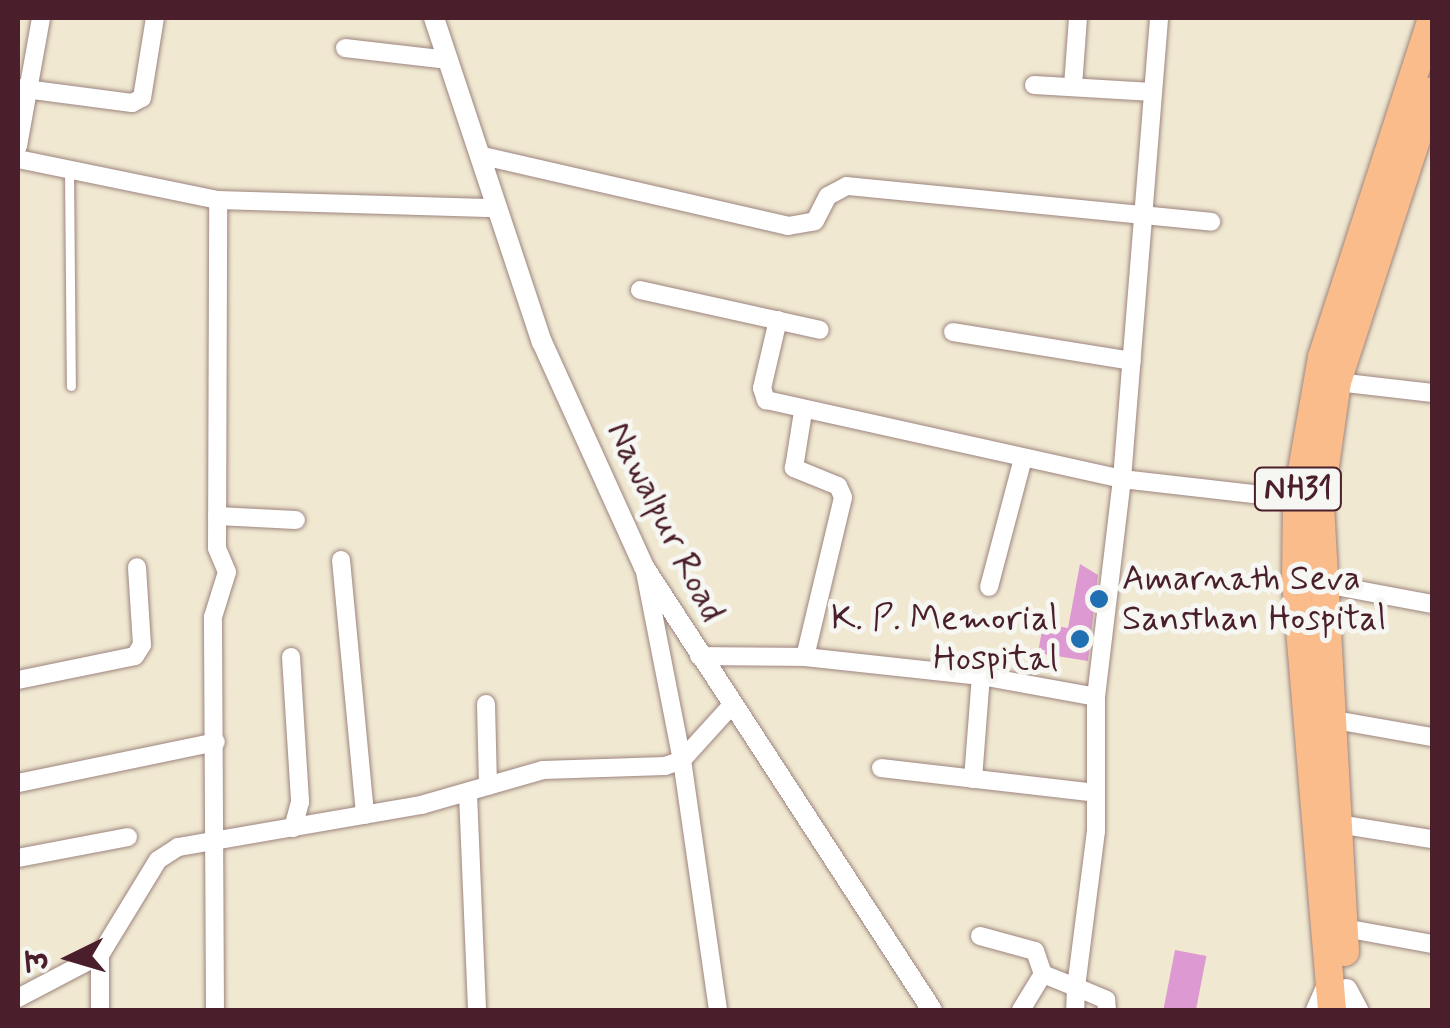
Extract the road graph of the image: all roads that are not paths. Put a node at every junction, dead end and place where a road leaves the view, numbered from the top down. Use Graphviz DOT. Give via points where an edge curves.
graph roads {
  1 [pos="41,18"];
  2 [pos="155,18"];
  3 [pos="434,18"];
  4 [pos="1078,18"];
  5 [pos="1159,18"];
  6 [pos="1432,18"];
  7 [pos="346,48"];
  8 [pos="448,60"];
  9 [pos="1034,85"];
  10 [pos="1072,86"];
  11 [pos="24,89"];
  12 [pos="1432,90"];
  13 [pos="1154,92"];
  14 [pos="18,146"];
  15 [pos="482,156"];
  16 [pos="18,159"];
  17 [pos="69,167"];
  18 [pos="218,200"];
  19 [pos="495,208"];
  20 [pos="1146,216"];
  21 [pos="1211,222"];
  22 [pos="640,290"];
  23 [pos="778,320"];
  24 [pos="820,330"];
  25 [pos="953,332"];
  26 [pos="1132,361"];
  27 [pos="1327,380"];
  28 [pos="71,386"];
  29 [pos="1432,393"];
  30 [pos="803,412"];
  31 [pos="1023,458"];
  32 [pos="1122,479"];
  33 [pos="1297,499"];
  34 [pos="217,516"];
  35 [pos="296,520"];
  36 [pos="341,560"];
  37 [pos="138,567"];
  38 [pos="644,567"];
  39 [pos="1320,583"];
  40 [pos="989,587"];
  41 [pos="1432,604"];
  42 [pos="699,656"];
  43 [pos="291,657"];
  44 [pos="805,658"];
  45 [pos="981,676"];
  46 [pos="18,680"];
  47 [pos="1096,697"];
  48 [pos="486,704"];
  49 [pos="731,706"];
  50 [pos="1329,719"];
  51 [pos="1432,737"];
  52 [pos="216,742"];
  53 [pos="682,760"];
  54 [pos="881,768"];
  55 [pos="973,779"];
  56 [pos="18,783"];
  57 [pos="488,786"];
  58 [pos="1096,793"];
  59 [pos="468,794"];
  60 [pos="365,816"];
  61 [pos="1338,824"];
  62 [pos="292,828"];
  63 [pos="128,837"];
  64 [pos="215,839"];
  65 [pos="1432,839"];
  66 [pos="18,858"];
  67 [pos="1344,928"];
  68 [pos="980,936"];
  69 [pos="1432,944"];
  70 [pos="100,955"];
  71 [pos="1042,974"];
  72 [pos="1076,987"];
  73 [pos="18,998"];
  74 [pos="1343,1000"];
  75 [pos="100,1010"];
  76 [pos="215,1010"];
  77 [pos="477,1010"];
  78 [pos="718,1010"];
  79 [pos="932,1010"];
  80 [pos="1021,1010"];
  81 [pos="1075,1010"];
  82 [pos="1107,1010"];
  83 [pos="1316,1010"];
  1 -- 11 [label="street"];
  2 -- 11 [label="street" via="142,98 132,103"];
  3 -- 8 [label="street, Nawalpur Road"];
  4 -- 10 [label="street"];
  5 -- 13 [label="street"];
  6 -- 27 [label="highway, NH31"];
  7 -- 8 [label="street"];
  8 -- 15 [label="street, Nawalpur Road"];
  9 -- 10 [label="street"];
  10 -- 13 [label="street"];
  11 -- 14 [label="street"];
  12 -- 27 [label="highway, NH31"];
  13 -- 20 [label="street"];
  15 -- 19 [label="street, Nawalpur Road"];
  15 -- 20 [label="street" via="788,226 815,221 828,196 847,186"];
  16 -- 17 [label="street"];
  17 -- 18 [label="street"];
  17 -- 28 [label="lane"];
  18 -- 19 [label="street"];
  18 -- 34 [label="street"];
  19 -- 38 [label="street, Nawalpur Road" via="542,342"];
  20 -- 21 [label="street"];
  20 -- 26 [label="street"];
  22 -- 23 [label="street"];
  23 -- 24 [label="street"];
  23 -- 30 [label="street" via="763,396"];
  25 -- 26 [label="street"];
  26 -- 32 [label="street"];
  27 -- 29 [label="street"];
  27 -- 33 [label="highway, NH31"];
  27 -- 39 [label="highway, NH31"];
  30 -- 31 [label="street"];
  30 -- 44 [label="street" via="794,468 838,486 844,497"];
  31 -- 32 [label="street"];
  31 -- 40 [label="street"];
  32 -- 33 [label="street"];
  32 -- 47 [label="street"];
  33 -- 74 [label="highway, NH31" via="1296,583"];
  34 -- 35 [label="street"];
  34 -- 52 [label="street" via="217,548 227,572 213,616"];
  36 -- 60 [label="street"];
  37 -- 46 [label="street" via="142,645 135,656"];
  38 -- 42 [label="street, Nawalpur Road"];
  38 -- 53 [label="street"];
  39 -- 41 [label="street"];
  39 -- 50 [label="highway, NH31"];
  42 -- 44 [label="street"];
  42 -- 49 [label="street, Nawalpur Road"];
  43 -- 62 [label="street" via="300,802"];
  44 -- 45 [label="street"];
  45 -- 47 [label="street"];
  45 -- 55 [label="street"];
  47 -- 58 [label="street"];
  48 -- 57 [label="street"];
  49 -- 53 [label="street"];
  49 -- 79 [label="street, Nawalpur Road"];
  50 -- 51 [label="street"];
  50 -- 61 [label="highway, NH31"];
  52 -- 56 [label="street"];
  52 -- 64 [label="street"];
  53 -- 57 [label="street" via="649,769 542,770"];
  53 -- 78 [label="street"];
  54 -- 55 [label="street"];
  55 -- 58 [label="street"];
  57 -- 59 [label="street"];
  58 -- 72 [label="street"];
  59 -- 60 [label="street"];
  59 -- 77 [label="street"];
  60 -- 62 [label="street"];
  61 -- 65 [label="street"];
  61 -- 67 [label="highway, NH31"];
  62 -- 64 [label="street"];
  63 -- 66 [label="street"];
  64 -- 70 [label="street" via="178,847 158,860"];
  64 -- 76 [label="street"];
  67 -- 69 [label="street"];
  67 -- 74 [label="highway, NH31"];
  68 -- 71 [label="street" via="1036,951"];
  70 -- 73 [label="street"];
  70 -- 75 [label="street"];
  71 -- 72 [label="street"];
  71 -- 80 [label="street"];
  72 -- 81 [label="street"];
  72 -- 82 [label="street" via="1106,1000"];
  74 -- 83 [label="street"];
}
